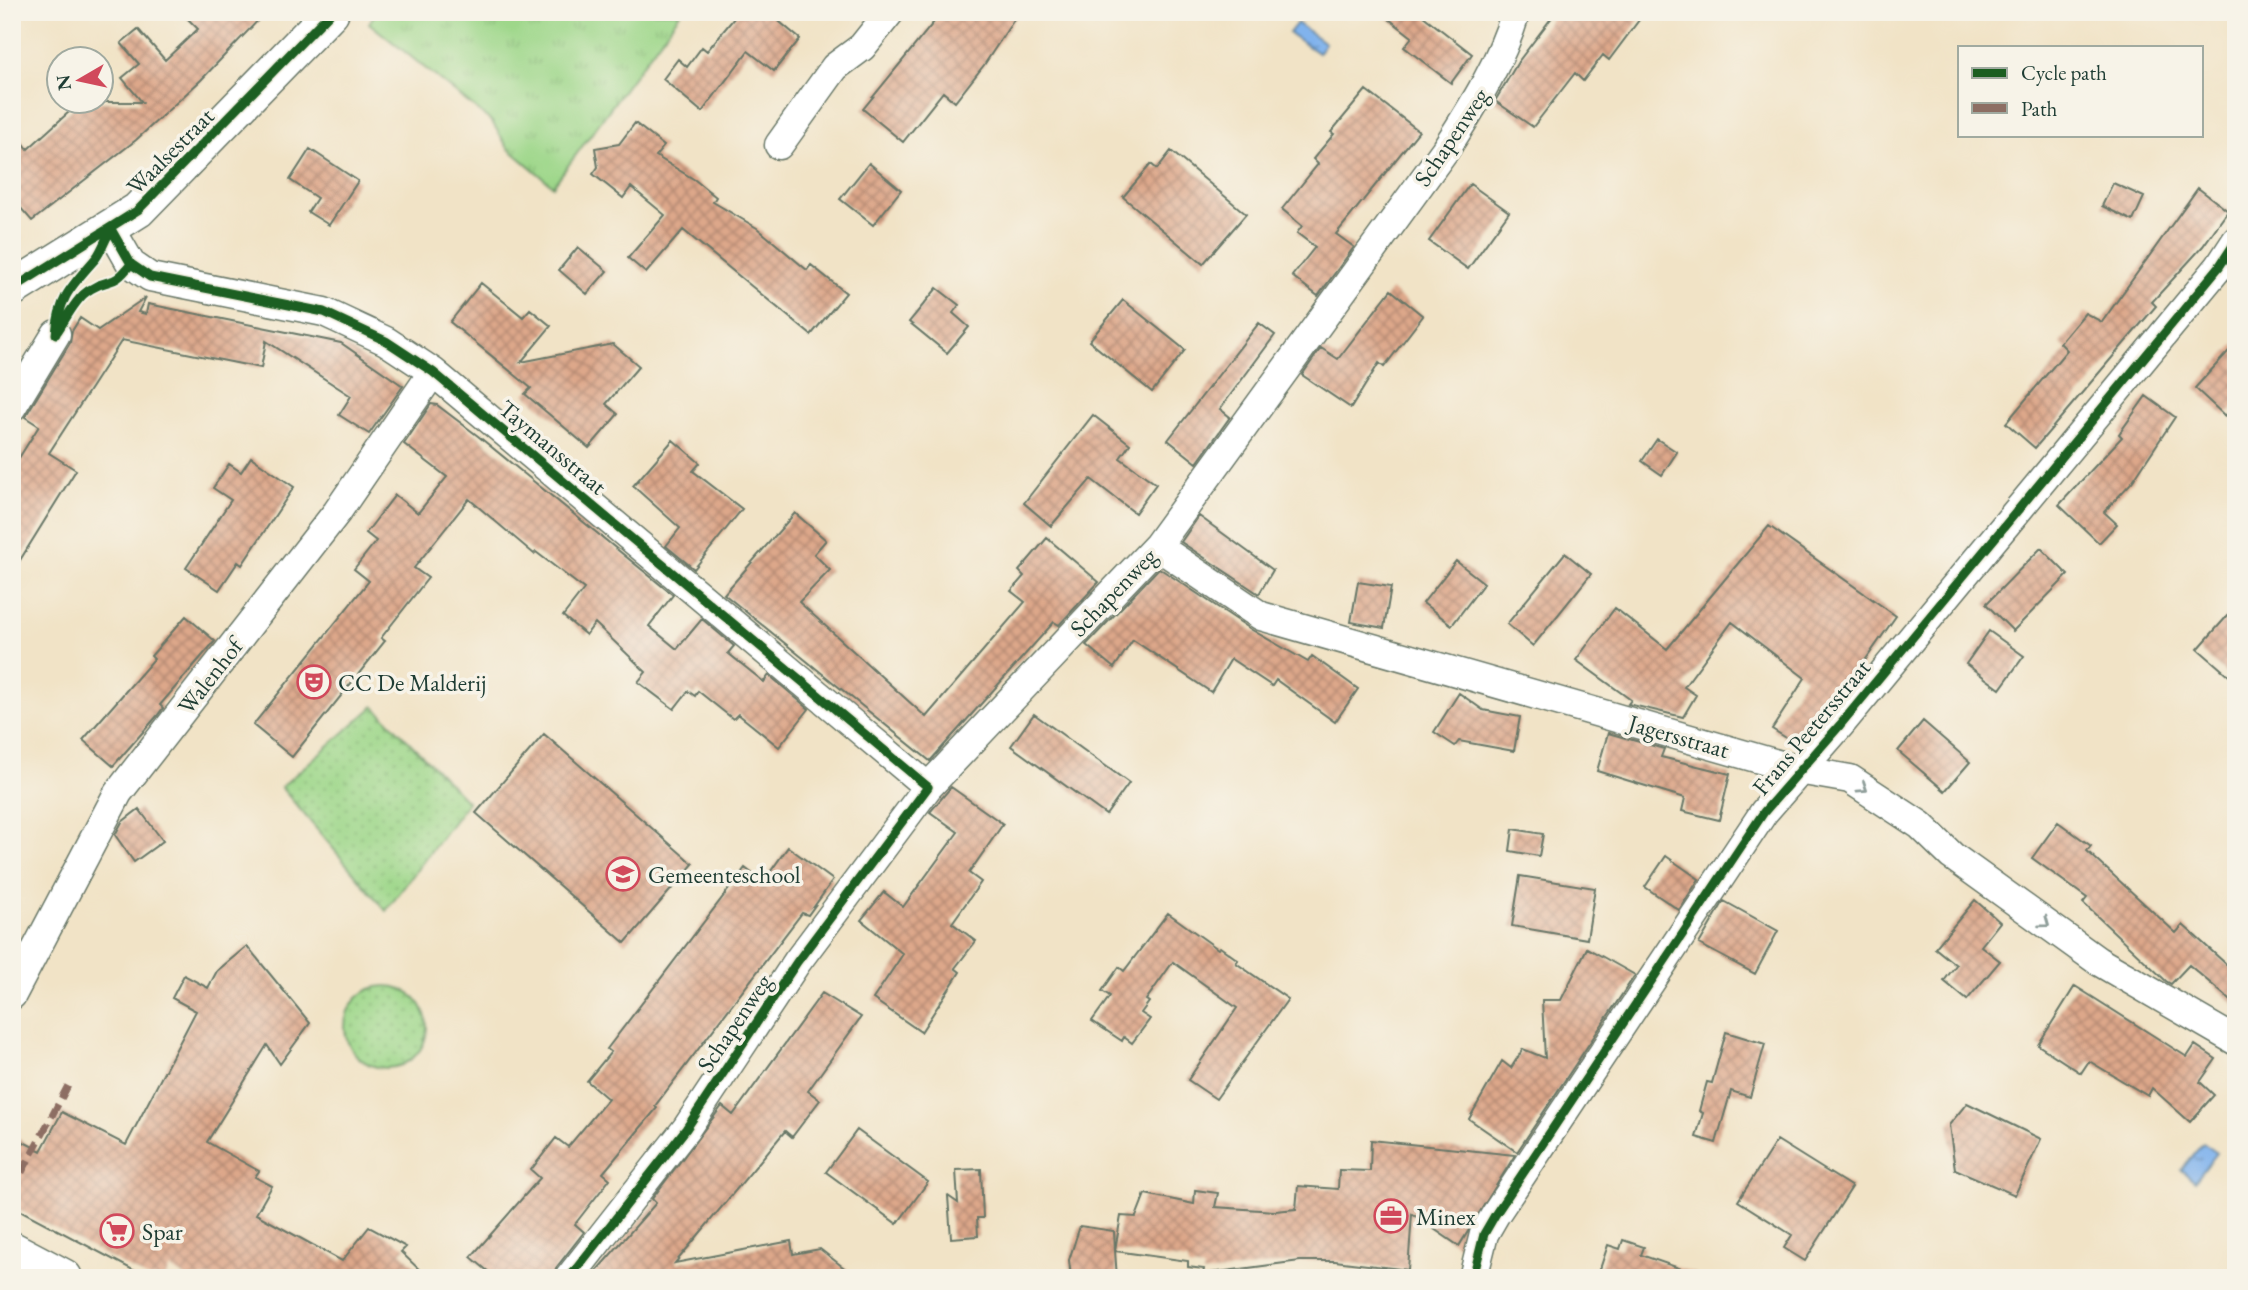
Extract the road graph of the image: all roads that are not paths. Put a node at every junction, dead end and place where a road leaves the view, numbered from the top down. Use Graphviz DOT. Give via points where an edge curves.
graph roads {
  1 [pos="331,12"];
  2 [pos="890,12"];
  3 [pos="1516,12"];
  4 [pos="779,145"];
  5 [pos="111,229"];
  6 [pos="2236,241"];
  7 [pos="12,289"];
  8 [pos="56,334"];
  9 [pos="433,372"];
  10 [pos="12,407"];
  11 [pos="1157,546"];
  12 [pos="1798,770"];
  13 [pos="928,787"];
  14 [pos="12,995"];
  15 [pos="2236,1041"];
  16 [pos="12,1251"];
  17 [pos="63,1278"];
  18 [pos="569,1278"];
  19 [pos="1473,1278"];
  1 -- 5 [label="street, Waalsestraat" via="170,180"];
  2 -- 4 [label="street" via="862,47 835,67"];
  3 -- 11 [label="street, Schapenweg" via="1486,88 1452,139"];
  5 -- 7 [label="street, Waalsestraat"];
  5 -- 9 [label="street, Taymansstraat" via="131,264 150,277 324,312 386,341"];
  6 -- 12 [label="street, Frans Peetersstraat" via="1849,715"];
  8 -- 10 [label="street"];
  9 -- 13 [label="street, Taymansstraat"];
  9 -- 14 [label="street, Walenhof" via="337,512 118,793"];
  11 -- 12 [label="street, Jagersstraat" via="1261,616"];
  11 -- 13 [label="street, Schapenweg"];
  12 -- 15 [label="street, Jagersstraat, one-way" via="1850,779 1920,825 1952,856 2098,961"];
  12 -- 19 [label="street, Frans Peetersstraat" via="1746,838 1502,1205 1484,1234"];
  13 -- 18 [label="street, Schapenweg" via="797,962 686,1129"];
  16 -- 17 [label="main road"];
}
